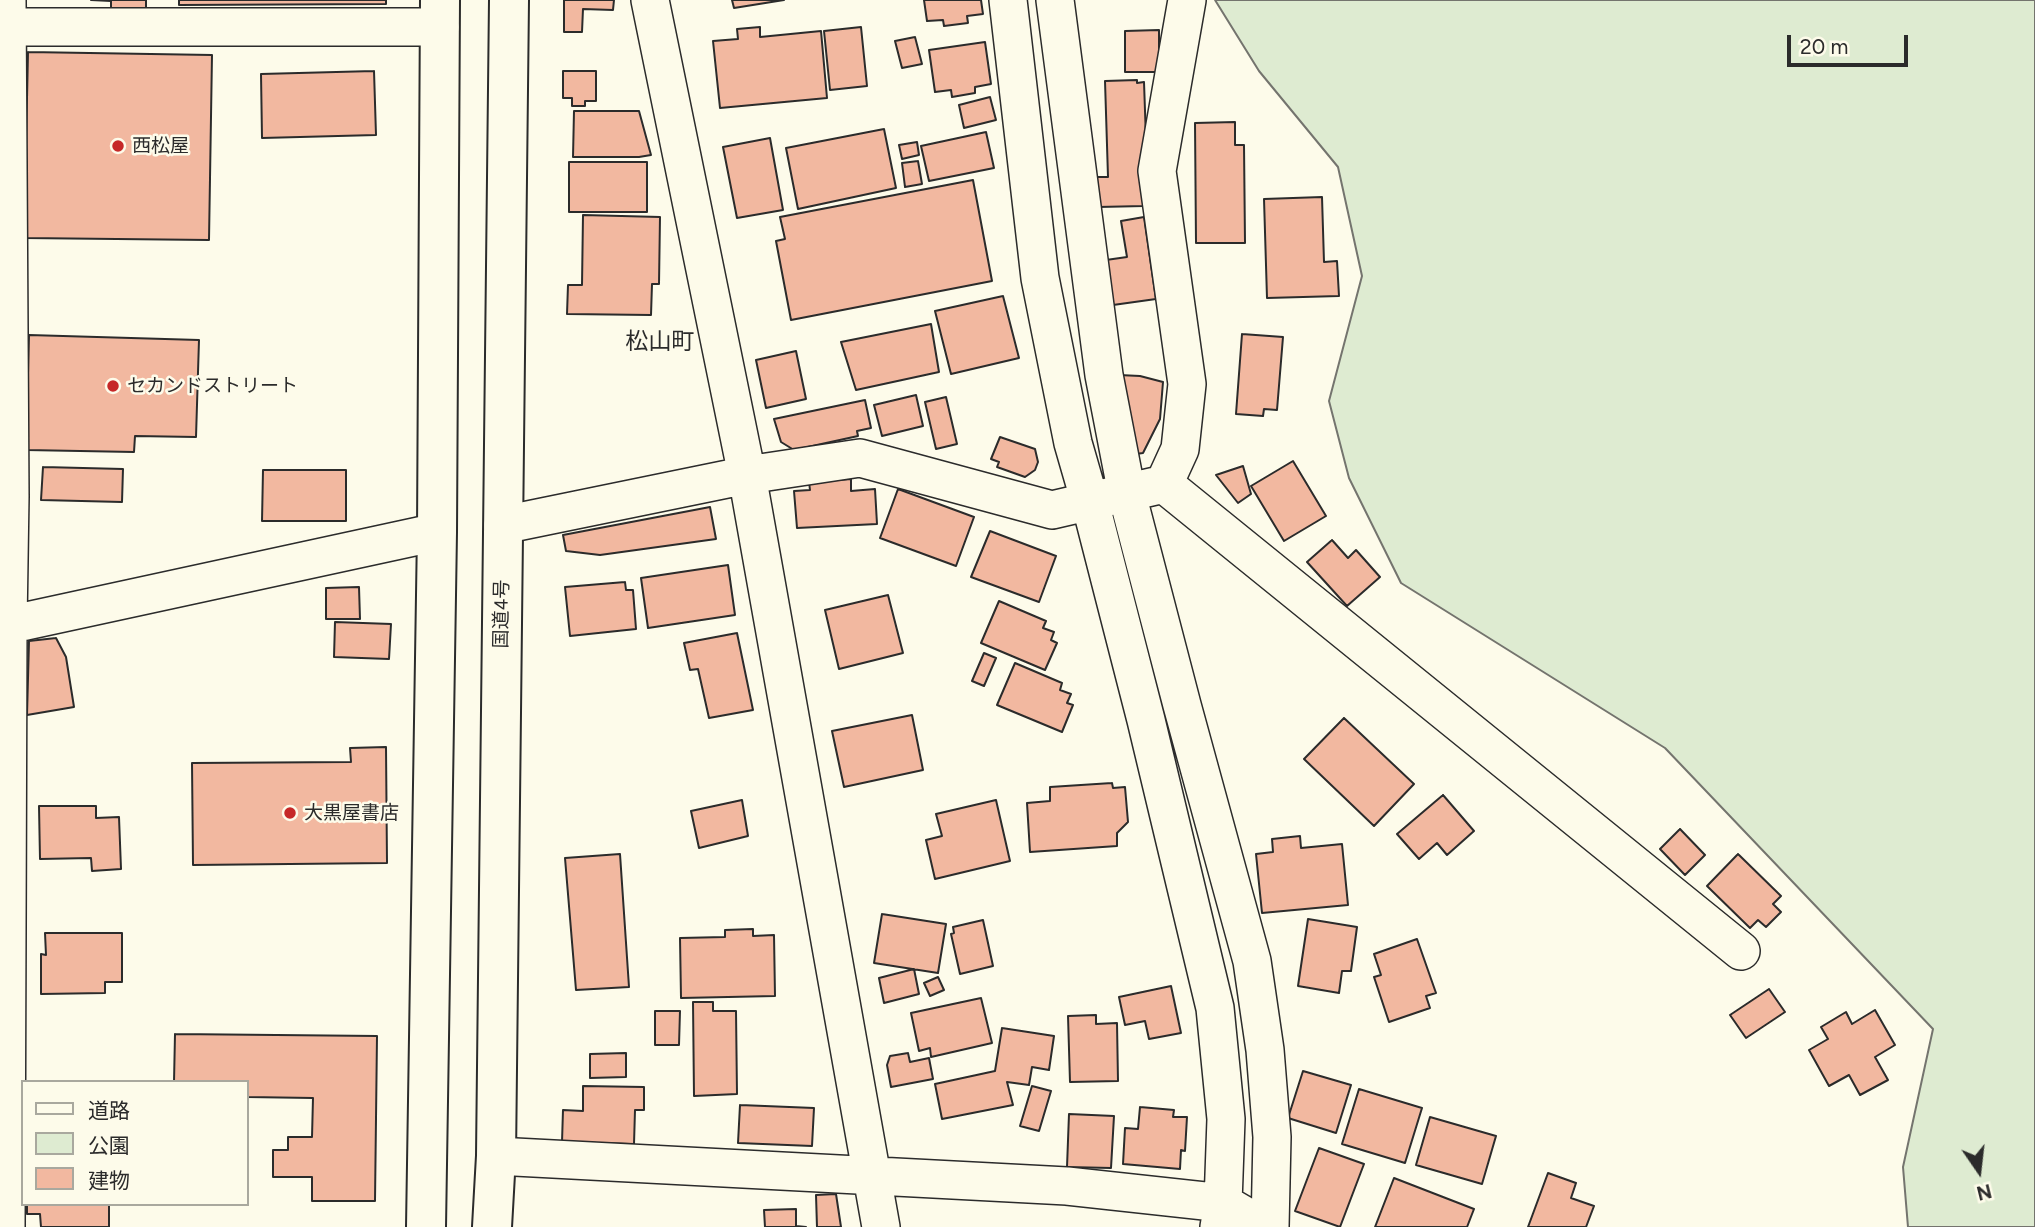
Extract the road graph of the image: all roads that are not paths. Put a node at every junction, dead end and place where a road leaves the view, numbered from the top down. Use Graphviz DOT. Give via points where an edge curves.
graph roads {
  1 [pos="509,0"];
  2 [pos="650,0"];
  3 [pos="1009,0"];
  4 [pos="1055,0"];
  5 [pos="1187,0"];
  6 [pos="7,14"];
  7 [pos="440,14"];
  8 [pos="747,475"];
  9 [pos="1164,484"];
  10 [pos="1127,494"];
  11 [pos="5,496"];
  12 [pos="1090,502"];
  13 [pos="503,525"];
  14 [pos="437,532"];
  15 [pos="8,625"];
  16 [pos="4,822"];
  17 [pos="1741,951"];
  18 [pos="496,1156"];
  19 [pos="870,1174"];
  20 [pos="1221,1215"];
  21 [pos="6,1227"];
  22 [pos="426,1227"];
  23 [pos="492,1227"];
  24 [pos="881,1227"];
  25 [pos="1264,1227"];
  26 [pos="1270,1227"];
  1 -- 13 [label="highway, 国道4号"];
  2 -- 8 [label="street"];
  3 -- 12 [label="street" via="1040,278 1073,443"];
  4 -- 10 [label="street" via="1104,375"];
  5 -- 9 [label="street" via="1157,171 1187,384 1180,449"];
  6 -- 7 [label="street"];
  6 -- 11 [label="street"];
  7 -- 14 [label="highway"];
  8 -- 12 [label="street" via="860,458 1052,510"];
  8 -- 13 [label="street"];
  8 -- 19 [label="street"];
  9 -- 10 [label="street"];
  9 -- 17 [label="street"];
  10 -- 12 [label="street"];
  10 -- 26 [label="street" via="1252,961 1272,1137"];
  11 -- 15 [label="street"];
  12 -- 20 [label="street" via="1215,1008 1226,1119"];
  13 -- 18 [label="highway, 国道4号"];
  14 -- 15 [label="street"];
  14 -- 22 [label="highway"];
  15 -- 16 [label="street"];
  16 -- 21 [label="street"];
  18 -- 19 [label="street"];
  18 -- 23 [label="highway, 国道4号"];
  19 -- 20 [label="street" via="1067,1186"];
  19 -- 24 [label="street"];
  20 -- 25 [label="street"];
}
